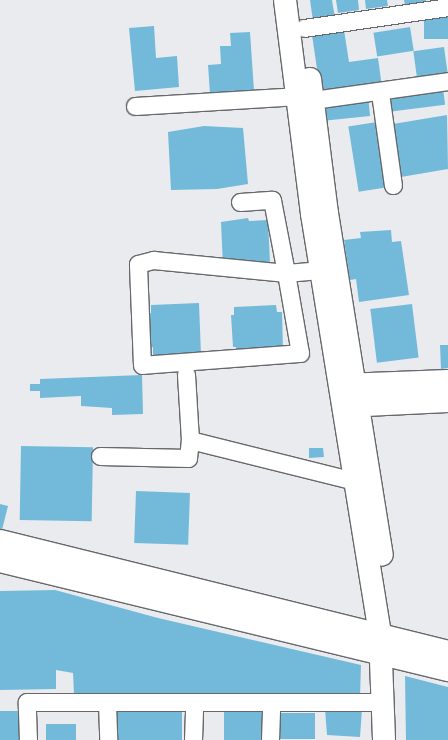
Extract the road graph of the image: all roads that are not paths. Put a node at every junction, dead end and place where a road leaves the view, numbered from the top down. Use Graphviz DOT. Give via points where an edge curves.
graph roads {
  1 [pos="286,0"];
  2 [pos="300,0"];
  3 [pos="394,6"];
  4 [pos="448,7"];
  5 [pos="304,28"];
  6 [pos="448,82"];
  7 [pos="380,93"];
  8 [pos="306,98"];
  9 [pos="135,106"];
  10 [pos="393,185"];
  11 [pos="240,202"];
  12 [pos="322,270"];
  13 [pos="286,273"];
  14 [pos="186,374"];
  15 [pos="448,381"];
  16 [pos="350,395"];
  17 [pos="448,401"];
  18 [pos="190,440"];
  19 [pos="100,456"];
  20 [pos="355,481"];
  21 [pos="0,541"];
  22 [pos="0,561"];
  23 [pos="388,646"];
  24 [pos="448,652"];
  25 [pos="448,670"];
  26 [pos="384,702"];
  27 [pos="107,703"];
  28 [pos="194,704"];
  29 [pos="271,704"];
  30 [pos="28,740"];
  31 [pos="108,740"];
  32 [pos="193,740"];
  33 [pos="270,740"];
  34 [pos="384,740"];
  35 [pos="400,740"];
  1 -- 8 [label="street"];
  2 -- 5 [label="street"];
  3 -- 4 [label="street"];
  3 -- 5 [label="street"];
  5 -- 8 [label="street"];
  6 -- 7 [label="street"];
  7 -- 8 [label="street"];
  7 -- 10 [label="street"];
  8 -- 9 [label="street"];
  8 -- 12 [label="street" via="312,214"];
  8 -- 16 [label="street" via="327,213"];
  11 -- 13 [label="street" via="272,200"];
  12 -- 13 [label="street"];
  12 -- 16 [label="street"];
  13 -- 13 [label="street" via="300,353 142,365 138,264 153,260"];
  14 -- 18 [label="street"];
  15 -- 16 [label="street"];
  16 -- 17 [label="street"];
  16 -- 20 [label="street"];
  16 -- 23 [label="street"];
  18 -- 19 [label="street" via="188,458"];
  18 -- 20 [label="street"];
  20 -- 23 [label="street"];
  21 -- 23 [label="street"];
  22 -- 23 [label="street"];
  23 -- 24 [label="street"];
  23 -- 25 [label="street"];
  23 -- 26 [label="street"];
  23 -- 35 [label="street"];
  26 -- 29 [label="street"];
  26 -- 34 [label="street"];
  27 -- 28 [label="street"];
  27 -- 30 [label="street" via="27,702"];
  27 -- 31 [label="street"];
  28 -- 29 [label="street"];
  28 -- 32 [label="street"];
  29 -- 33 [label="street"];
}
